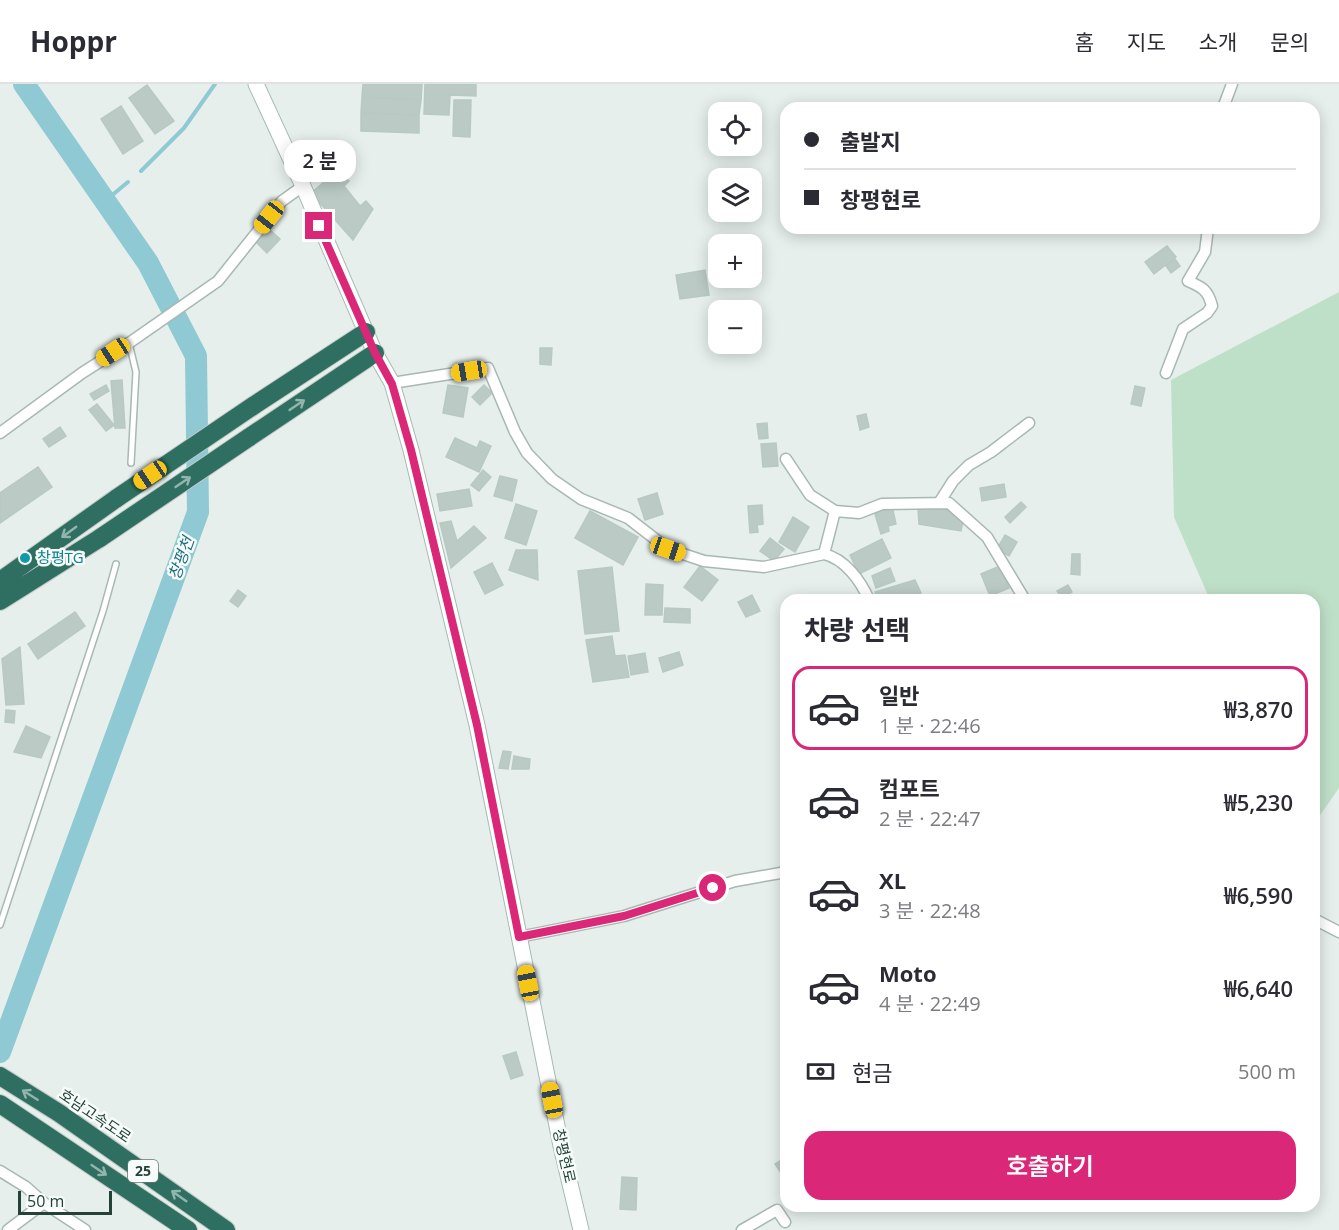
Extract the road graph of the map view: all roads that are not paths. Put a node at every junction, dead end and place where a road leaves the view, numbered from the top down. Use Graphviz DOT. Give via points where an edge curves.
graph roads {
  1 [pos="256,84"];
  2 [pos="1232,84"];
  3 [pos="1225,102"];
  4 [pos="303,186"];
  5 [pos="1207,234"];
  6 [pos="366,332"];
  7 [pos="129,343"];
  8 [pos="375,353"];
  9 [pos="1166,373"];
  10 [pos="392,384"];
  11 [pos="1029,423"];
  12 [pos="1,430"];
  13 [pos="786,459"];
  14 [pos="131,463"];
  15 [pos="939,503"];
  16 [pos="835,511"];
  17 [pos="824,554"];
  18 [pos="116,564"];
  19 [pos="0,581"];
  20 [pos="866,594"];
  21 [pos="1022,594"];
  22 [pos="0,601"];
  23 [pos="780,873"];
  24 [pos="1320,922"];
  25 [pos="0,925"];
  26 [pos="1339,932"];
  27 [pos="519,937"];
  28 [pos="0,1076"];
  29 [pos="0,1104"];
  30 [pos="0,1171"];
  31 [pos="44,1203"];
  32 [pos="785,1222"];
  33 [pos="8,1230"];
  34 [pos="85,1230"];
  35 [pos="188,1230"];
  36 [pos="226,1230"];
  37 [pos="581,1230"];
  38 [pos="742,1230"];
  1 -- 4 [label="main road, 창평현로"];
  2 -- 3 [label="street"];
  4 -- 6 [label="main road, 창평현로"];
  4 -- 7 [label="street" via="282,201 218,281"];
  5 -- 9 [label="street" via="1205,252 1188,281 1204,288 1212,306 1183,329"];
  6 -- 8 [label="main road, 창평현로"];
  6 -- 19 [label="highway, one-way, bridge"];
  7 -- 12 [label="street"];
  7 -- 14 [label="lane" via="136,372"];
  8 -- 10 [label="main road, 창평현로"];
  22 -- 8 [label="highway, one-way, bridge"];
  10 -- 17 [label="street" via="488,368 527,453 552,479 581,499 628,518 668,549 704,561 764,567"];
  10 -- 27 [label="main road, 창평현로" via="469,690"];
  11 -- 15 [label="street" via="969,465 953,480"];
  13 -- 16 [label="street" via="810,495"];
  15 -- 16 [label="street" via="882,504 859,513"];
  15 -- 21 [label="street" via="949,503 987,537"];
  16 -- 17 [label="street"];
  17 -- 20 [label="street" via="834,556 854,574"];
  18 -- 25 [label="lane"];
  23 -- 27 [label="street" via="735,881 624,916"];
  24 -- 26 [label="street"];
  27 -- 37 [label="main road, 창평현로"];
  36 -- 28 [label="highway, 호남고속도로 / 25, one-way"];
  29 -- 35 [label="highway, 25, one-way"];
  30 -- 31 [label="street"];
  31 -- 33 [label="street"];
  31 -- 34 [label="street"];
  32 -- 38 [label="street" via="777,1210"];
}
